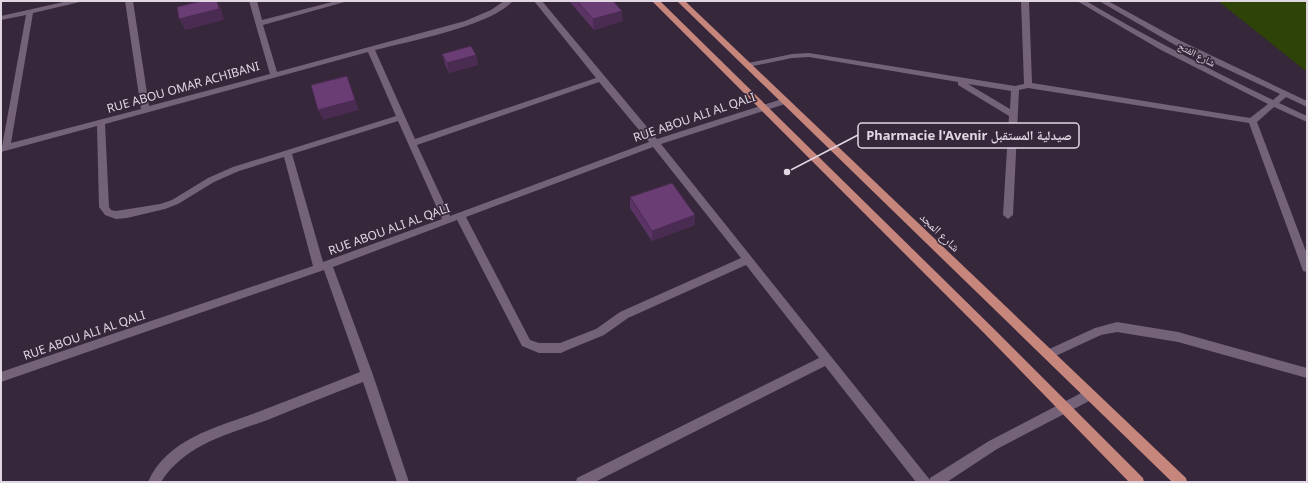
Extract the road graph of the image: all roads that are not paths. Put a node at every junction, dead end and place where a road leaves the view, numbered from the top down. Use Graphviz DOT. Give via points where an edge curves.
graph roads {
  1 [pos="78,1"];
  2 [pos="129,1"];
  3 [pos="253,1"];
  4 [pos="344,1"];
  5 [pos="509,1"];
  6 [pos="538,1"];
  7 [pos="656,1"];
  8 [pos="681,1"];
  9 [pos="1025,1"];
  10 [pos="1080,1"];
  11 [pos="1103,1"];
  12 [pos="30,12"];
  13 [pos="1,18"];
  14 [pos="261,23"];
  15 [pos="371,50"];
  16 [pos="748,66"];
  17 [pos="274,74"];
  18 [pos="601,79"];
  19 [pos="957,80"];
  20 [pos="1028,85"];
  21 [pos="1015,89"];
  22 [pos="1285,94"];
  23 [pos="785,101"];
  24 [pos="1273,103"];
  25 [pos="1307,104"];
  26 [pos="764,108"];
  27 [pos="145,110"];
  28 [pos="1014,115"];
  29 [pos="400,117"];
  30 [pos="1307,118"];
  31 [pos="1252,121"];
  32 [pos="101,123"];
  33 [pos="413,143"];
  34 [pos="655,143"];
  35 [pos="4,148"];
  36 [pos="287,153"];
  37 [pos="1008,215"];
  38 [pos="460,216"];
  39 [pos="447,220"];
  40 [pos="747,260"];
  41 [pos="323,267"];
  42 [pos="1307,268"];
  43 [pos="1049,354"];
  44 [pos="827,360"];
  45 [pos="1307,373"];
  46 [pos="367,375"];
  47 [pos="1,377"];
  48 [pos="1089,394"];
  49 [pos="1064,406"];
  50 [pos="154,482"];
  51 [pos="403,482"];
  52 [pos="582,482"];
  53 [pos="924,482"];
  54 [pos="935,482"];
  55 [pos="1138,482"];
  56 [pos="1181,482"];
  1 -- 12 [label="street"];
  2 -- 27 [label="street"];
  3 -- 14 [label="street"];
  4 -- 14 [label="street"];
  5 -- 15 [label="street, RUE ABOU OMAR ACHIBANI" via="494,12 468,23"];
  6 -- 18 [label="street"];
  7 -- 26 [label="main road"];
  8 -- 16 [label="main road, شارع المجد"];
  9 -- 20 [label="street"];
  10 -- 24 [label="street, شارع الفتح" via="1124,27"];
  11 -- 22 [label="street, شارع الفتح" via="1178,43"];
  12 -- 13 [label="street"];
  12 -- 35 [label="street"];
  14 -- 17 [label="street"];
  15 -- 17 [label="street, RUE ABOU OMAR ACHIBANI"];
  15 -- 29 [label="street"];
  16 -- 19 [label="street" via="792,56 809,55"];
  16 -- 23 [label="main road, شارع المجد"];
  17 -- 27 [label="street, RUE ABOU OMAR ACHIBANI"];
  18 -- 33 [label="street"];
  18 -- 34 [label="street"];
  19 -- 21 [label="street"];
  19 -- 28 [label="street"];
  20 -- 21 [label="street"];
  20 -- 31 [label="street"];
  21 -- 28 [label="street"];
  22 -- 24 [label="street"];
  22 -- 25 [label="street, شارع الفتح"];
  23 -- 26 [label="street, RUE ABOU ALI AL QALI"];
  23 -- 43 [label="main road, شارع المجد"];
  24 -- 30 [label="street, شارع الفتح"];
  24 -- 31 [label="street"];
  26 -- 34 [label="street, RUE ABOU ALI AL QALI"];
  26 -- 49 [label="main road"];
  27 -- 32 [label="street, RUE ABOU OMAR ACHIBANI"];
  28 -- 37 [label="street"];
  29 -- 33 [label="street"];
  29 -- 36 [label="street"];
  31 -- 42 [label="street"];
  32 -- 35 [label="street, RUE ABOU OMAR ACHIBANI"];
  32 -- 36 [label="street" via="104,208 108,213 116,215 162,207 223,175"];
  33 -- 39 [label="street"];
  34 -- 38 [label="street, RUE ABOU ALI AL QALI"];
  34 -- 40 [label="street"];
  36 -- 41 [label="street"];
  38 -- 39 [label="street, RUE ABOU ALI AL QALI"];
  38 -- 40 [label="street" via="526,343 539,348 562,348 600,332 624,315"];
  39 -- 41 [label="street, RUE ABOU ALI AL QALI"];
  40 -- 44 [label="street"];
  41 -- 46 [label="street"];
  41 -- 47 [label="street, RUE ABOU ALI AL QALI"];
  43 -- 45 [label="street" via="1099,331 1117,327 1178,337"];
  43 -- 48 [label="main road, شارع المجد"];
  44 -- 52 [label="street"];
  44 -- 53 [label="street"];
  46 -- 50 [label="street" via="212,433 180,452 163,468"];
  46 -- 51 [label="street"];
  48 -- 49 [label="street"];
  48 -- 56 [label="main road, شارع المجد"];
  49 -- 54 [label="street" via="993,445"];
  49 -- 55 [label="main road"];
}
